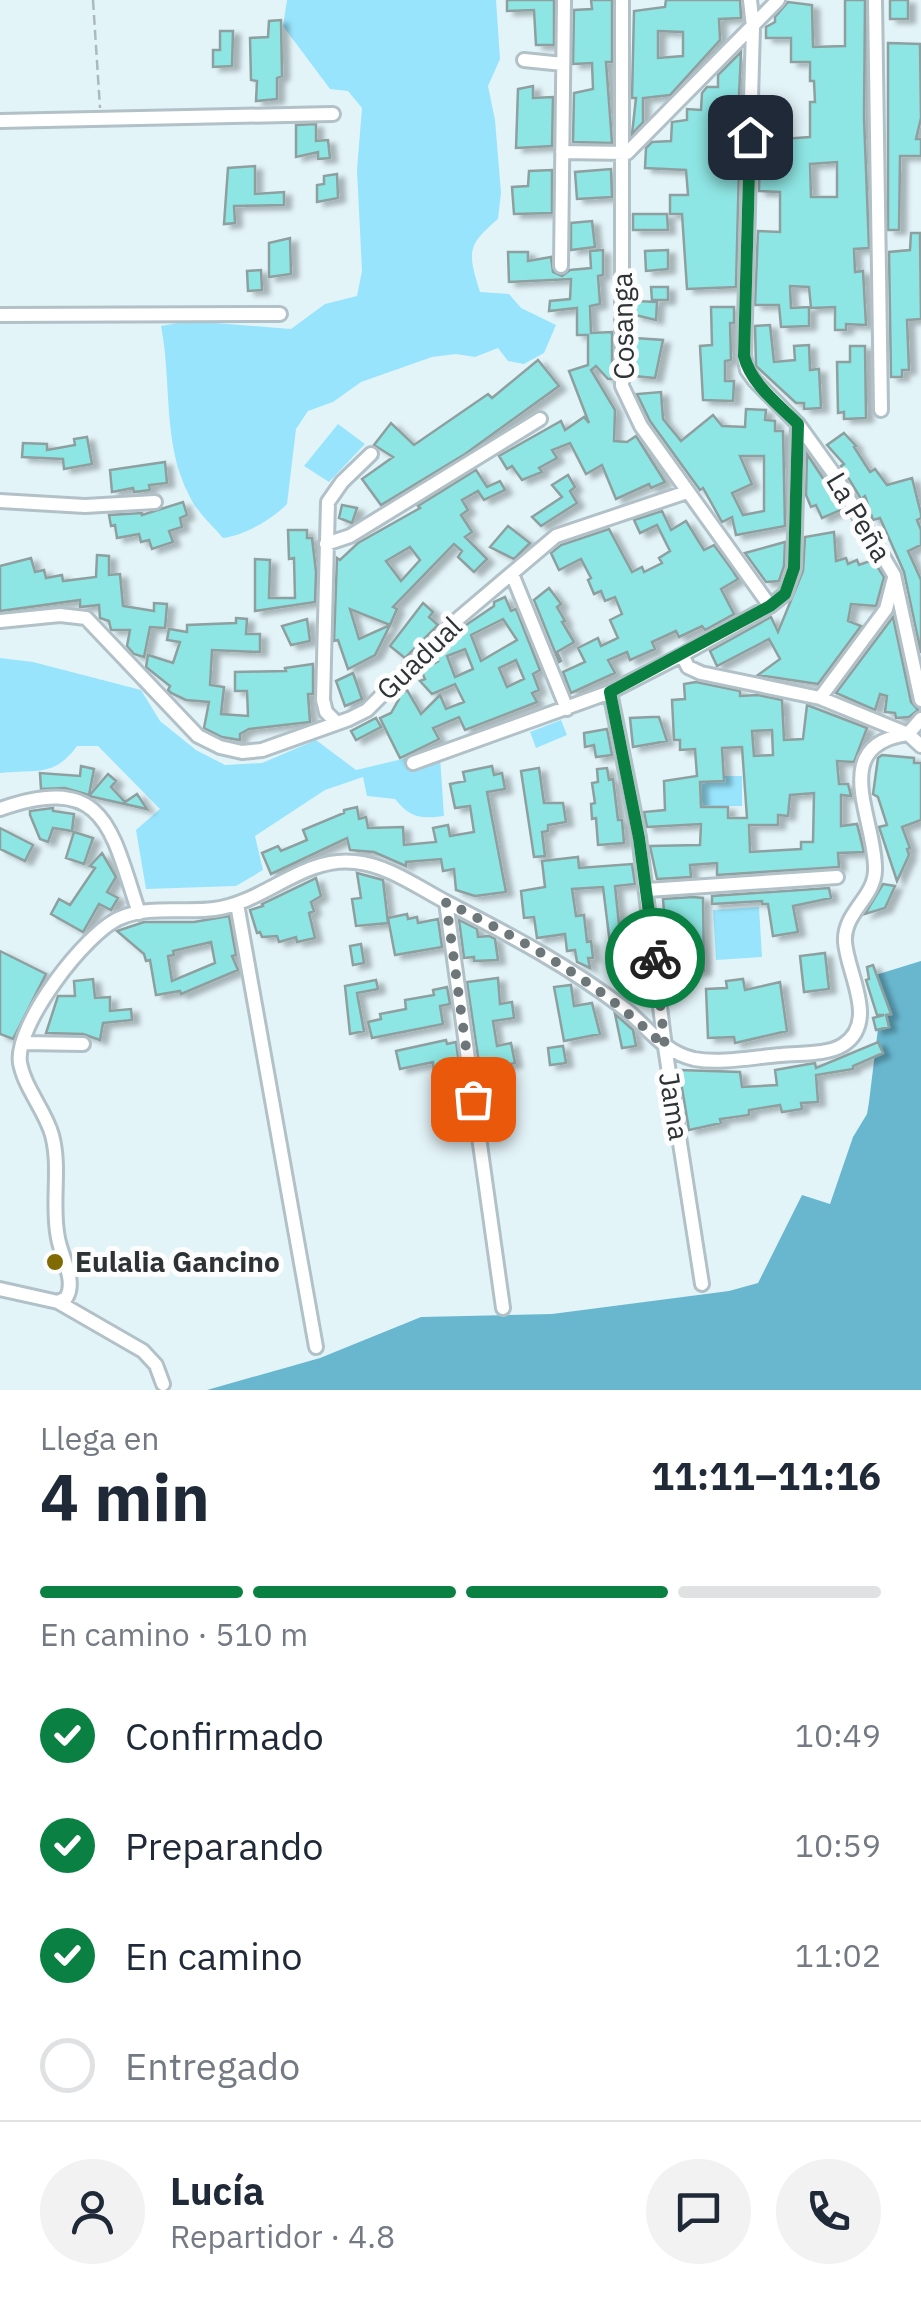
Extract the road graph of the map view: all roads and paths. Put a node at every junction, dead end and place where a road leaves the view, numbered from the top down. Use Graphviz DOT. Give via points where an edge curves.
graph roads {
  1 [pos="93,0"];
  2 [pos="564,0"];
  3 [pos="622,0"];
  4 [pos="750,0"];
  5 [pos="778,0"];
  6 [pos="875,0"];
  7 [pos="753,27"];
  8 [pos="524,60"];
  9 [pos="563,64"];
  10 [pos="334,114"];
  11 [pos="101,118"];
  12 [pos="0,121"];
  13 [pos="562,152"];
  14 [pos="621,155"];
  15 [pos="561,266"];
  16 [pos="280,314"];
  17 [pos="0,315"];
  18 [pos="881,410"];
  19 [pos="540,419"];
  20 [pos="798,424"];
  21 [pos="372,454"];
  22 [pos="686,492"];
  23 [pos="0,501"];
  24 [pos="155,502"];
  25 [pos="326,544"];
  26 [pos="512,574"];
  27 [pos="894,576"];
  28 [pos="770,606"];
  29 [pos="0,621"];
  30 [pos="682,655"];
  31 [pos="610,692"];
  32 [pos="820,698"];
  33 [pos="921,700"];
  34 [pos="567,709"];
  35 [pos="921,719"];
  36 [pos="336,722"];
  37 [pos="908,734"];
  38 [pos="921,746"];
  39 [pos="413,763"];
  40 [pos="0,808"];
  41 [pos="837,877"];
  42 [pos="647,890"];
  43 [pos="446,902"];
  44 [pos="237,904"];
  45 [pos="138,912"];
  46 [pos="22,1043"];
  47 [pos="83,1044"];
  48 [pos="665,1047"];
  49 [pos="702,1284"];
  50 [pos="0,1289"];
  51 [pos="58,1302"];
  52 [pos="503,1308"];
  53 [pos="316,1347"];
  54 [pos="163,1384"];
  1 -- 11 [label="path"];
  2 -- 9 [label="street"];
  3 -- 14 [label="street, Cosanga"];
  4 -- 7 [label="street, La Peña"];
  5 -- 7 [label="street"];
  6 -- 18 [label="street"];
  7 -- 14 [label="street"];
  7 -- 20 [label="street, La Peña" via="744,356 755,381"];
  8 -- 9 [label="street"];
  9 -- 13 [label="street"];
  10 -- 11 [label="street"];
  11 -- 12 [label="street"];
  13 -- 14 [label="street"];
  13 -- 15 [label="street"];
  14 -- 22 [label="street, Cosanga" via="622,386"];
  16 -- 17 [label="street"];
  19 -- 25 [label="street" via="350,536"];
  20 -- 27 [label="street, La Peña"];
  20 -- 28 [label="street" via="794,568 785,594"];
  21 -- 25 [label="street" via="328,502"];
  22 -- 26 [label="street, Guadual" via="556,536"];
  22 -- 28 [label="street, Cosanga"];
  23 -- 24 [label="street"];
  25 -- 36 [label="street" via="323,700"];
  26 -- 34 [label="street"];
  26 -- 36 [label="street, Guadual" via="366,710"];
  27 -- 32 [label="street" via="886,609"];
  27 -- 33 [label="street, La Peña"];
  28 -- 30 [label="street"];
  29 -- 36 [label="street, Guadual" via="86,618 180,719 220,747 262,750"];
  30 -- 31 [label="street"];
  30 -- 32 [label="street" via="701,674"];
  31 -- 34 [label="street"];
  31 -- 42 [label="street, Jama"];
  32 -- 37 [label="street"];
  34 -- 39 [label="street"];
  35 -- 37 [label="street"];
  37 -- 38 [label="street"];
  37 -- 48 [label="street" via="875,745 862,774 875,872 844,939 861,1013 856,1032 842,1046 820,1052 694,1059"];
  40 -- 45 [label="street" via="76,798 99,812 113,834"];
  41 -- 42 [label="street"];
  42 -- 48 [label="street, Jama"];
  43 -- 44 [label="street" via="356,862 321,863"];
  43 -- 48 [label="street" via="536,947 627,1010"];
  43 -- 52 [label="street"];
  44 -- 45 [label="street"];
  44 -- 53 [label="street"];
  45 -- 46 [label="street" via="118,918 74,956"];
  46 -- 47 [label="street"];
  46 -- 51 [label="street" via="25,1079 52,1135 58,1238 71,1286"];
  48 -- 49 [label="street, Jama"];
  50 -- 51 [label="street"];
  51 -- 54 [label="street" via="143,1351"];
}
